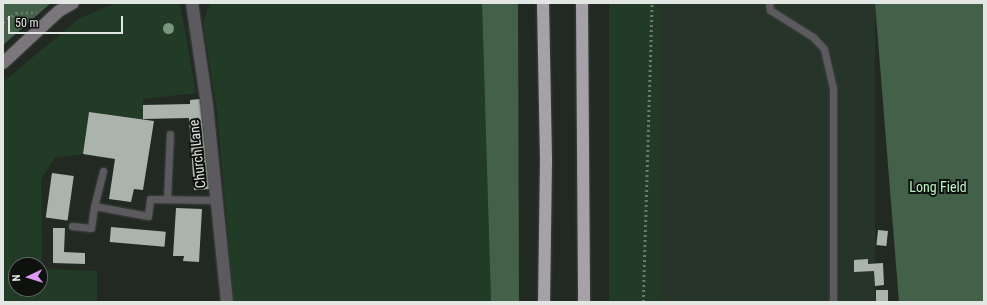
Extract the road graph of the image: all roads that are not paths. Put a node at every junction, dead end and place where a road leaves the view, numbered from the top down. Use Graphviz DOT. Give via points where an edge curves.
graph roads {
  1 [pos="73,3"];
  2 [pos="192,3"];
  3 [pos="543,3"];
  4 [pos="582,3"];
  5 [pos="769,3"];
  6 [pos="3,63"];
  7 [pos="170,134"];
  8 [pos="103,170"];
  9 [pos="167,200"];
  10 [pos="217,200"];
  11 [pos="94,206"];
  12 [pos="72,226"];
  13 [pos="227,302"];
  14 [pos="544,302"];
  15 [pos="584,302"];
  16 [pos="833,302"];
  1 -- 6 [label="street" via="59,11"];
  2 -- 10 [label="street, Church Lane" via="207,105"];
  3 -- 14 [label="highway" via="546,162"];
  4 -- 15 [label="highway"];
  5 -- 16 [label="lane" via="770,10 813,37 824,49 833,88"];
  7 -- 9 [label="lane"];
  8 -- 11 [label="lane"];
  9 -- 10 [label="lane"];
  9 -- 11 [label="lane" via="150,199 148,216"];
  10 -- 13 [label="street, Church Lane"];
  11 -- 12 [label="lane" via="90,228"];
}
